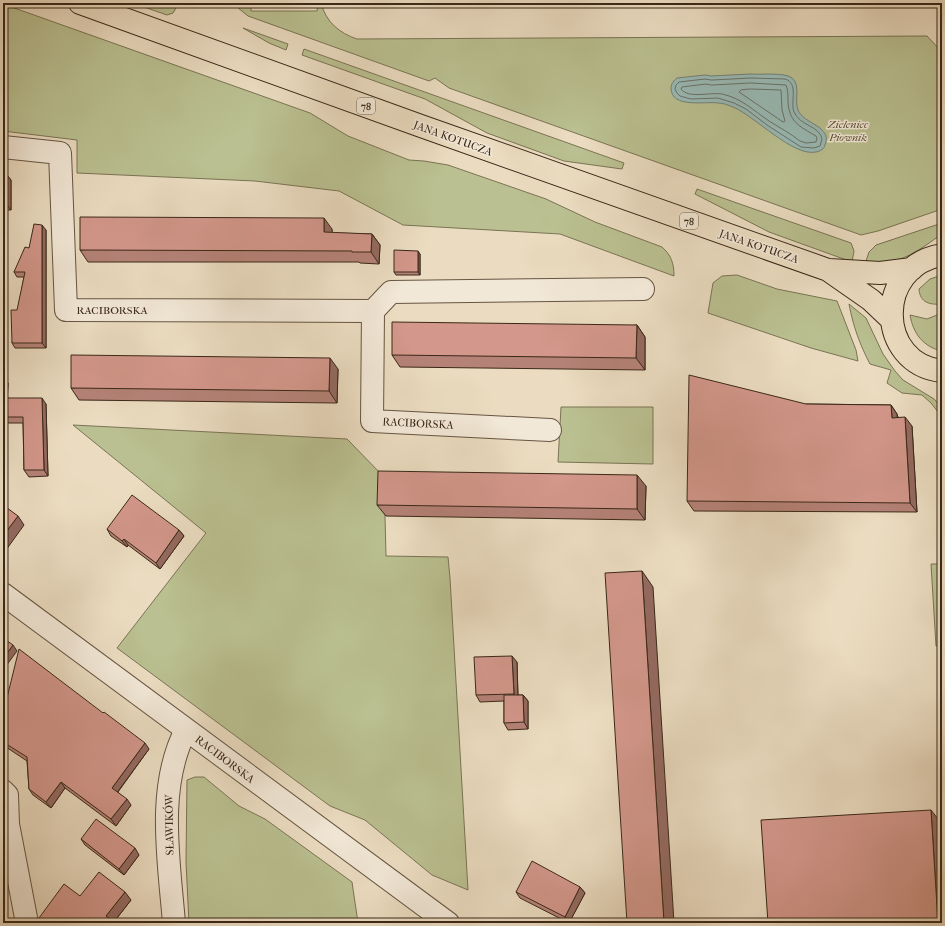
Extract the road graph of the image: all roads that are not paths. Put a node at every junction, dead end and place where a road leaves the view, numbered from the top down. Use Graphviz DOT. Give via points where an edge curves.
graph roads {
  1 [pos="80,3"];
  2 [pos="3,147"];
  3 [pos="940,253"];
  4 [pos="912,269"];
  5 [pos="828,270"];
  6 [pos="643,289"];
  7 [pos="373,311"];
  8 [pos="891,320"];
  9 [pos="940,373"];
  10 [pos="550,430"];
  11 [pos="3,594"];
  12 [pos="186,730"];
  13 [pos="3,791"];
  14 [pos="27,923"];
  15 [pos="174,923"];
  16 [pos="448,923"];
  1 -- 5 [label="main road, JANA KOTUCZA / 78"];
  2 -- 7 [label="street, RACIBORSKA" via="60,153 66,310"];
  3 -- 4 [label="main road, 78"];
  4 -- 5 [label="main road, JANA KOTUCZA / 78" via="880,273"];
  4 -- 8 [label="main road, 78" via="895,292"];
  5 -- 8 [label="main road, JANA KOTUCZA / 78" via="871,300"];
  6 -- 7 [label="street" via="392,292"];
  7 -- 10 [label="street, RACIBORSKA" via="372,421"];
  8 -- 9 [label="main road, 78" via="898,340 906,352 919,363"];
  11 -- 12 [label="street, RACIBORSKA"];
  12 -- 15 [label="street, SŁAWIKÓW" via="172,764 168,798 168,851"];
  12 -- 16 [label="street, RACIBORSKA"];
  13 -- 14 [label="street" via="8,795 8,824"];
}
